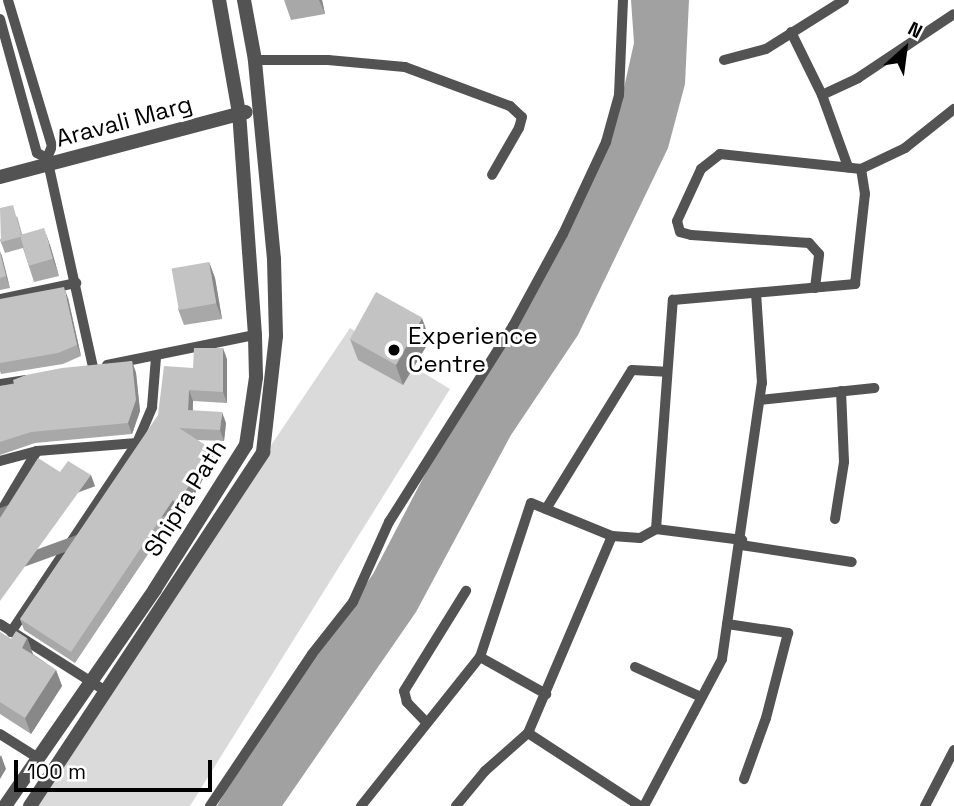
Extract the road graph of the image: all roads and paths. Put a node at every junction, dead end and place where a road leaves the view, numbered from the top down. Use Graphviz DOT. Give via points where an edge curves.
graph roads {
  1 [pos="8,0"];
  2 [pos="219,0"];
  3 [pos="244,0"];
  4 [pos="624,0"];
  5 [pos="844,0"];
  6 [pos="954,14"];
  7 [pos="0,19"];
  8 [pos="791,32"];
  9 [pos="254,60"];
  10 [pos="724,60"];
  11 [pos="822,94"];
  12 [pos="954,109"];
  13 [pos="260,110"];
  14 [pos="239,113"];
  15 [pos="48,161"];
  16 [pos="849,167"];
  17 [pos="861,169"];
  18 [pos="492,175"];
  19 [pos="0,177"];
  20 [pos="76,283"];
  21 [pos="815,288"];
  22 [pos="756,293"];
  23 [pos="0,299"];
  24 [pos="255,335"];
  25 [pos="156,357"];
  26 [pos="93,367"];
  27 [pos="80,369"];
  28 [pos="666,372"];
  29 [pos="40,377"];
  30 [pos="0,384"];
  31 [pos="874,388"];
  32 [pos="841,391"];
  33 [pos="760,400"];
  34 [pos="137,443"];
  35 [pos="37,451"];
  36 [pos="0,461"];
  37 [pos="547,509"];
  38 [pos="0,513"];
  39 [pos="835,519"];
  40 [pos="656,529"];
  41 [pos="612,536"];
  42 [pos="741,542"];
  43 [pos="852,562"];
  44 [pos="466,591"];
  45 [pos="0,624"];
  46 [pos="727,624"];
  47 [pos="11,632"];
  48 [pos="480,657"];
  49 [pos="635,667"];
  50 [pos="89,682"];
  51 [pos="107,692"];
  52 [pos="547,694"];
  53 [pos="701,697"];
  54 [pos="426,722"];
  55 [pos="528,733"];
  56 [pos="0,734"];
  57 [pos="954,750"];
  58 [pos="38,758"];
  59 [pos="744,779"];
  60 [pos="5,806"];
  61 [pos="30,806"];
  62 [pos="209,806"];
  63 [pos="361,806"];
  64 [pos="456,806"];
  65 [pos="642,806"];
  66 [pos="926,806"];
  1 -- 15 [label="street" via="52,145"];
  2 -- 14 [label="street, Shipra Path"];
  3 -- 9 [label="street, Shipra Path"];
  4 -- 62 [label="street" via="619,95 606,142 562,234 513,326 389,522 353,602 312,654"];
  5 -- 8 [label="street"];
  6 -- 11 [label="street" via="859,78"];
  7 -- 15 [label="street" via="37,153"];
  8 -- 10 [label="street" via="766,49"];
  8 -- 11 [label="street"];
  9 -- 13 [label="street, Shipra Path"];
  9 -- 18 [label="street" via="405,67 510,106 522,117"];
  11 -- 16 [label="street"];
  12 -- 17 [label="street" via="905,148"];
  13 -- 14 [label="street, Aravali Marg"];
  13 -- 51 [label="street, Shipra Path" via="276,336 262,452"];
  14 -- 15 [label="street, Aravali Marg"];
  14 -- 24 [label="street, Shipra Path"];
  15 -- 19 [label="street, Aravali Marg"];
  15 -- 20 [label="street"];
  16 -- 17 [label="street"];
  16 -- 21 [label="street" via="720,154 701,169 677,221 680,232 691,235 809,243 819,254"];
  17 -- 21 [label="street" via="865,194 855,284"];
  20 -- 23 [label="street"];
  20 -- 26 [label="street"];
  21 -- 22 [label="street"];
  22 -- 28 [label="street" via="673,300"];
  22 -- 33 [label="street"];
  24 -- 25 [label="street"];
  24 -- 50 [label="street, Shipra Path" via="252,421 237,464"];
  25 -- 26 [label="street"];
  25 -- 34 [label="street" via="152,407"];
  26 -- 27 [label="street"];
  28 -- 37 [label="street" via="632,370"];
  28 -- 40 [label="street"];
  29 -- 30 [label="street"];
  31 -- 32 [label="street"];
  32 -- 33 [label="street"];
  32 -- 39 [label="street" via="844,462"];
  33 -- 42 [label="street"];
  34 -- 35 [label="street"];
  34 -- 47 [label="street"];
  35 -- 36 [label="street"];
  35 -- 38 [label="street"];
  37 -- 41 [label="street"];
  37 -- 48 [label="street" via="531,503"];
  40 -- 41 [label="street" via="640,538"];
  40 -- 42 [label="street"];
  41 -- 52 [label="street"];
  42 -- 43 [label="street"];
  42 -- 46 [label="street"];
  44 -- 54 [label="street" via="404,691 407,702"];
  45 -- 47 [label="street"];
  46 -- 53 [label="street" via="722,659"];
  46 -- 59 [label="street" via="788,633"];
  47 -- 50 [label="street"];
  48 -- 52 [label="street"];
  48 -- 54 [label="street"];
  49 -- 53 [label="street"];
  50 -- 51 [label="street"];
  50 -- 58 [label="street, Shipra Path"];
  51 -- 61 [label="street, Shipra Path"];
  52 -- 55 [label="street"];
  53 -- 65 [label="street"];
  54 -- 63 [label="street"];
  55 -- 64 [label="street" via="485,771"];
  55 -- 65 [label="street"];
  56 -- 58 [label="street"];
  57 -- 66 [label="street"];
  58 -- 60 [label="street, Shipra Path"];
}
